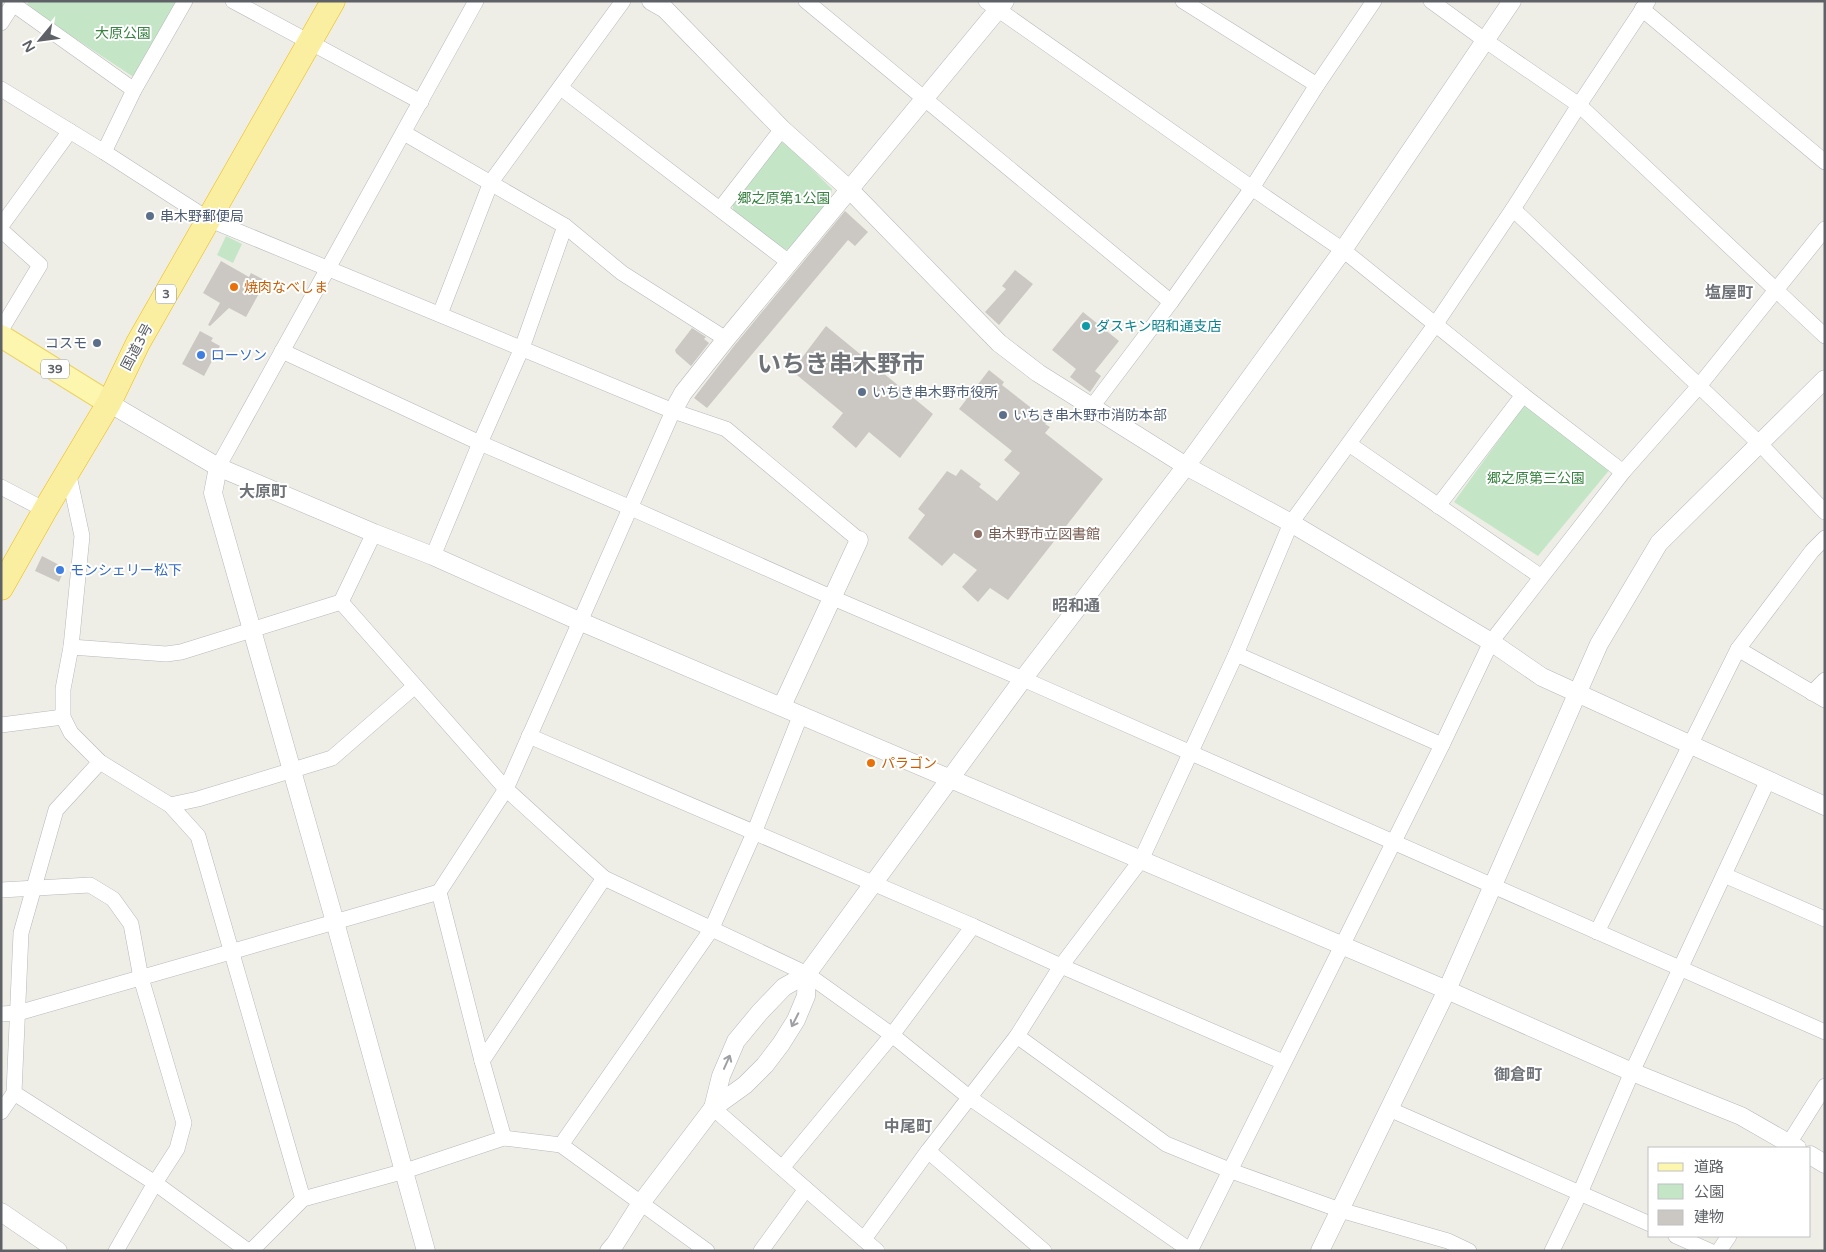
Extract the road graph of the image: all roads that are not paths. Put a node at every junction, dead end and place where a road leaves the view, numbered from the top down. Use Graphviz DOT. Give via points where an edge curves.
graph roads {
  1 [pos="185,1"];
  2 [pos="233,1"];
  3 [pos="333,1"];
  4 [pos="476,1"];
  5 [pos="623,1"];
  6 [pos="651,1"];
  7 [pos="806,1"];
  8 [pos="1183,1"];
  9 [pos="1374,1"];
  10 [pos="1431,1"];
  11 [pos="1512,1"];
  12 [pos="14,3"];
  13 [pos="996,4"];
  14 [pos="1645,5"];
  15 [pos="1,23"];
  16 [pos="1486,41"];
  17 [pos="309,43"];
  18 [pos="1317,85"];
  19 [pos="561,88"];
  20 [pos="1,89"];
  21 [pos="134,90"];
  22 [pos="925,99"];
  23 [pos="421,102"];
  24 [pos="1579,105"];
  25 [pos="782,129"];
  26 [pos="70,131"];
  27 [pos="404,133"];
  28 [pos="104,152"];
  29 [pos="1825,162"];
  30 [pos="491,182"];
  31 [pos="1252,188"];
  32 [pos="850,190"];
  33 [pos="720,209"];
  34 [pos="1513,210"];
  35 [pos="208,219"];
  36 [pos="1,226"];
  37 [pos="565,226"];
  38 [pos="1825,229"];
  39 [pos="1,230"];
  40 [pos="1343,250"];
  41 [pos="790,263"];
  42 [pos="328,269"];
  43 [pos="1776,290"];
  44 [pos="1170,302"];
  45 [pos="440,314"];
  46 [pos="1435,324"];
  47 [pos="1,330"];
  48 [pos="1,336"];
  49 [pos="1825,336"];
  50 [pos="726,339"];
  51 [pos="522,348"];
  52 [pos="282,352"];
  53 [pos="1825,379"];
  54 [pos="1699,386"];
  55 [pos="1523,395"];
  56 [pos="109,403"];
  57 [pos="1090,408"];
  58 [pos="673,411"];
  59 [pos="480,443"];
  60 [pos="1349,444"];
  61 [pos="1760,444"];
  62 [pos="1186,466"];
  63 [pos="218,467"];
  64 [pos="68,471"];
  65 [pos="1623,472"];
  66 [pos="1,487"];
  67 [pos="1438,506"];
  68 [pos="631,508"];
  69 [pos="45,510"];
  70 [pos="1825,512"];
  71 [pos="1291,523"];
  72 [pos="374,533"];
  73 [pos="1825,538"];
  74 [pos="858,540"];
  75 [pos="433,556"];
  76 [pos="1540,576"];
  77 [pos="1,588"];
  78 [pos="833,598"];
  79 [pos="341,602"];
  80 [pos="579,621"];
  81 [pos="252,630"];
  82 [pos="1491,642"];
  83 [pos="71,647"];
  84 [pos="1738,649"];
  85 [pos="1236,654"];
  86 [pos="1023,679"];
  87 [pos="1825,680"];
  88 [pos="416,686"];
  89 [pos="1577,694"];
  90 [pos="1818,697"];
  91 [pos="782,706"];
  92 [pos="800,714"];
  93 [pos="63,717"];
  94 [pos="1,725"];
  95 [pos="529,736"];
  96 [pos="1442,745"];
  97 [pos="1689,745"];
  98 [pos="1190,753"];
  99 [pos="100,762"];
  100 [pos="292,770"];
  101 [pos="949,778"];
  102 [pos="1768,780"];
  103 [pos="506,789"];
  104 [pos="170,805"];
  105 [pos="1825,806"];
  106 [pos="754,833"];
  107 [pos="1393,842"];
  108 [pos="1141,860"];
  109 [pos="1724,875"];
  110 [pos="604,878"];
  111 [pos="874,885"];
  112 [pos="1492,886"];
  113 [pos="33,889"];
  114 [pos="1,890"];
  115 [pos="439,892"];
  116 [pos="1825,919"];
  117 [pos="335,922"];
  118 [pos="973,926"];
  119 [pos="711,930"];
  120 [pos="1598,932"];
  121 [pos="1342,945"];
  122 [pos="230,953"];
  123 [pos="1061,966"];
  124 [pos="1680,968"];
  125 [pos="807,974"];
  126 [pos="142,978"];
  127 [pos="1447,990"];
  128 [pos="18,1013"];
  129 [pos="1,1014"];
  130 [pos="1825,1032"];
  131 [pos="892,1035"];
  132 [pos="1017,1036"];
  133 [pos="482,1061"];
  134 [pos="1283,1062"];
  135 [pos="1632,1072"];
  136 [pos="1825,1086"];
  137 [pos="14,1093"];
  138 [pos="970,1098"];
  139 [pos="713,1108"];
  140 [pos="1389,1108"];
  141 [pos="1,1112"];
  142 [pos="504,1138"];
  143 [pos="561,1145"];
  144 [pos="1791,1147"];
  145 [pos="928,1151"];
  146 [pos="1811,1157"];
  147 [pos="1825,1164"];
  148 [pos="782,1168"];
  149 [pos="1230,1170"];
  150 [pos="405,1171"];
  151 [pos="155,1183"];
  152 [pos="806,1189"];
  153 [pos="1580,1193"];
  154 [pos="303,1199"];
  155 [pos="641,1203"];
  156 [pos="1340,1210"];
  157 [pos="1,1212"];
  158 [pos="1648,1223"];
  159 [pos="1678,1237"];
  160 [pos="1727,1237"];
  161 [pos="864,1240"];
  162 [pos="58,1251"];
  163 [pos="116,1251"];
  164 [pos="248,1251"];
  165 [pos="251,1251"];
  166 [pos="426,1251"];
  167 [pos="609,1251"];
  168 [pos="707,1251"];
  169 [pos="761,1251"];
  170 [pos="877,1251"];
  171 [pos="1044,1251"];
  172 [pos="1191,1251"];
  173 [pos="1320,1251"];
  174 [pos="1469,1251"];
  175 [pos="1552,1251"];
  176 [pos="1710,1251"];
  177 [pos="1719,1251"];
  1 -- 21 [label="street"];
  2 -- 17 [label="street"];
  3 -- 17 [label="highway, 国道3号 / 3"];
  4 -- 23 [label="street"];
  5 -- 19 [label="street"];
  6 -- 25 [label="street" via="666,9"];
  7 -- 22 [label="street"];
  8 -- 18 [label="street"];
  9 -- 18 [label="street"];
  10 -- 16 [label="street"];
  11 -- 16 [label="street"];
  12 -- 15 [label="street"];
  12 -- 21 [label="street"];
  13 -- 22 [label="street"];
  13 -- 31 [label="street"];
  14 -- 24 [label="street"];
  14 -- 29 [label="street"];
  16 -- 24 [label="street"];
  16 -- 40 [label="street"];
  17 -- 23 [label="street"];
  17 -- 35 [label="highway, 国道3号 / 3"];
  18 -- 31 [label="street"];
  19 -- 30 [label="street"];
  19 -- 33 [label="street"];
  20 -- 26 [label="street"];
  21 -- 28 [label="street"];
  22 -- 32 [label="street"];
  22 -- 44 [label="street"];
  23 -- 27 [label="street"];
  24 -- 34 [label="street"];
  24 -- 43 [label="street"];
  25 -- 32 [label="street"];
  25 -- 33 [label="street"];
  26 -- 28 [label="street"];
  26 -- 36 [label="street"];
  27 -- 30 [label="street"];
  27 -- 42 [label="street"];
  28 -- 35 [label="street"];
  30 -- 37 [label="street"];
  30 -- 45 [label="street"];
  31 -- 40 [label="street"];
  31 -- 44 [label="street"];
  32 -- 41 [label="street"];
  32 -- 57 [label="street" via="999,343"];
  33 -- 41 [label="street"];
  34 -- 46 [label="street"];
  34 -- 54 [label="street"];
  35 -- 42 [label="street"];
  35 -- 56 [label="highway, 国道3号 / 3" via="138,343"];
  37 -- 50 [label="street" via="622,273"];
  37 -- 51 [label="street"];
  38 -- 43 [label="street"];
  39 -- 47 [label="street" via="40,265"];
  40 -- 46 [label="street"];
  40 -- 62 [label="street"];
  41 -- 50 [label="street"];
  42 -- 45 [label="street"];
  42 -- 52 [label="street"];
  43 -- 49 [label="street"];
  43 -- 54 [label="street"];
  44 -- 57 [label="street"];
  45 -- 51 [label="street"];
  46 -- 55 [label="street"];
  46 -- 60 [label="street"];
  48 -- 56 [label="main road, 39"];
  50 -- 58 [label="street" via="683,393"];
  51 -- 58 [label="street"];
  51 -- 59 [label="street"];
  52 -- 59 [label="street"];
  52 -- 63 [label="street"];
  53 -- 61 [label="street"];
  54 -- 61 [label="street"];
  54 -- 65 [label="street"];
  55 -- 65 [label="street"];
  55 -- 67 [label="street"];
  56 -- 63 [label="street"];
  56 -- 64 [label="highway, 国道3号 / 3"];
  57 -- 62 [label="street"];
  58 -- 68 [label="street"];
  58 -- 74 [label="street" via="726,429"];
  59 -- 68 [label="street"];
  59 -- 75 [label="street"];
  60 -- 67 [label="street"];
  60 -- 71 [label="street"];
  61 -- 70 [label="street"];
  61 -- 89 [label="street" via="1659,543 1599,644"];
  62 -- 71 [label="street"];
  62 -- 86 [label="street"];
  63 -- 72 [label="street"];
  63 -- 81 [label="street" via="213,493"];
  64 -- 69 [label="highway, 国道3号 / 3"];
  64 -- 83 [label="street" via="82,536"];
  65 -- 76 [label="street"];
  66 -- 69 [label="street"];
  67 -- 76 [label="street"];
  68 -- 78 [label="street"];
  68 -- 80 [label="street"];
  69 -- 77 [label="highway, 国道3号 / 3"];
  71 -- 82 [label="street"];
  71 -- 85 [label="street"];
  72 -- 75 [label="street"];
  72 -- 79 [label="street"];
  73 -- 84 [label="street"];
  74 -- 78 [label="street"];
  75 -- 80 [label="street"];
  76 -- 82 [label="street"];
  78 -- 86 [label="street"];
  78 -- 91 [label="street"];
  79 -- 81 [label="street"];
  79 -- 88 [label="street"];
  80 -- 91 [label="street"];
  80 -- 95 [label="street"];
  81 -- 83 [label="street" via="166,654"];
  81 -- 100 [label="street"];
  82 -- 89 [label="street" via="1542,677"];
  82 -- 96 [label="street"];
  83 -- 93 [label="street" via="63,689"];
  84 -- 90 [label="street"];
  84 -- 97 [label="street"];
  85 -- 96 [label="street"];
  85 -- 98 [label="street"];
  86 -- 98 [label="street"];
  86 -- 101 [label="street"];
  87 -- 90 [label="street"];
  88 -- 100 [label="street" via="332,758"];
  88 -- 103 [label="street"];
  89 -- 97 [label="street"];
  89 -- 112 [label="street"];
  91 -- 92 [label="street"];
  92 -- 101 [label="street"];
  92 -- 106 [label="street"];
  93 -- 94 [label="street"];
  93 -- 99 [label="street" via="71,733"];
  95 -- 103 [label="street"];
  95 -- 106 [label="street"];
  96 -- 107 [label="street"];
  97 -- 102 [label="street"];
  97 -- 120 [label="street"];
  98 -- 107 [label="street"];
  98 -- 108 [label="street"];
  99 -- 104 [label="street"];
  99 -- 113 [label="street" via="56,810"];
  100 -- 104 [label="street"];
  100 -- 117 [label="street"];
  101 -- 108 [label="street"];
  101 -- 111 [label="street"];
  102 -- 105 [label="street"];
  102 -- 109 [label="street"];
  103 -- 110 [label="street"];
  103 -- 115 [label="street"];
  104 -- 122 [label="street" via="198,836"];
  106 -- 111 [label="street"];
  106 -- 119 [label="street"];
  107 -- 112 [label="street"];
  107 -- 121 [label="street"];
  108 -- 121 [label="street"];
  108 -- 123 [label="street"];
  109 -- 116 [label="street"];
  109 -- 124 [label="street"];
  110 -- 119 [label="street"];
  110 -- 133 [label="street"];
  111 -- 118 [label="street"];
  111 -- 125 [label="street"];
  112 -- 120 [label="street"];
  112 -- 127 [label="street"];
  113 -- 114 [label="street"];
  113 -- 126 [label="street" via="90,885 113,900 131,924"];
  113 -- 128 [label="street" via="21,933"];
  115 -- 117 [label="street"];
  115 -- 133 [label="street"];
  117 -- 122 [label="street"];
  117 -- 150 [label="street"];
  118 -- 123 [label="street"];
  118 -- 131 [label="street"];
  119 -- 125 [label="street"];
  119 -- 143 [label="street"];
  120 -- 124 [label="street"];
  121 -- 127 [label="street"];
  121 -- 134 [label="street"];
  122 -- 126 [label="street"];
  122 -- 154 [label="street"];
  123 -- 132 [label="street"];
  123 -- 134 [label="street"];
  124 -- 130 [label="street"];
  124 -- 135 [label="street"];
  125 -- 131 [label="street"];
  139 -- 125 [label="street, one-way" via="720,1076 736,1041 784,987"];
  125 -- 139 [label="street, one-way" via="806,996 781,1044 745,1085"];
  126 -- 128 [label="street"];
  126 -- 151 [label="street" via="184,1124 177,1149"];
  127 -- 135 [label="street"];
  127 -- 140 [label="street"];
  128 -- 129 [label="street"];
  128 -- 137 [label="street"];
  131 -- 138 [label="street"];
  131 -- 148 [label="street"];
  132 -- 138 [label="street"];
  132 -- 149 [label="street" via="1166,1144"];
  133 -- 142 [label="street"];
  134 -- 149 [label="street"];
  135 -- 144 [label="street" via="1741,1116"];
  135 -- 153 [label="street"];
  136 -- 144 [label="street"];
  137 -- 141 [label="street"];
  137 -- 151 [label="street"];
  138 -- 145 [label="street"];
  138 -- 172 [label="street"];
  139 -- 148 [label="street"];
  139 -- 155 [label="street"];
  140 -- 153 [label="street"];
  140 -- 156 [label="street"];
  142 -- 143 [label="street"];
  142 -- 150 [label="street"];
  143 -- 155 [label="street"];
  145 -- 161 [label="street"];
  145 -- 171 [label="street"];
  146 -- 147 [label="street"];
  148 -- 152 [label="street"];
  149 -- 156 [label="street"];
  149 -- 172 [label="street"];
  150 -- 154 [label="street"];
  150 -- 166 [label="street"];
  151 -- 163 [label="street"];
  151 -- 164 [label="street"];
  152 -- 161 [label="street"];
  152 -- 169 [label="street"];
  153 -- 158 [label="street"];
  153 -- 175 [label="street"];
  154 -- 165 [label="street"];
  155 -- 167 [label="street"];
  155 -- 168 [label="street"];
  156 -- 173 [label="street"];
  156 -- 174 [label="street" via="1448,1241"];
  157 -- 162 [label="street"];
  159 -- 176 [label="street"];
  160 -- 177 [label="street"];
  161 -- 170 [label="street"];
}
